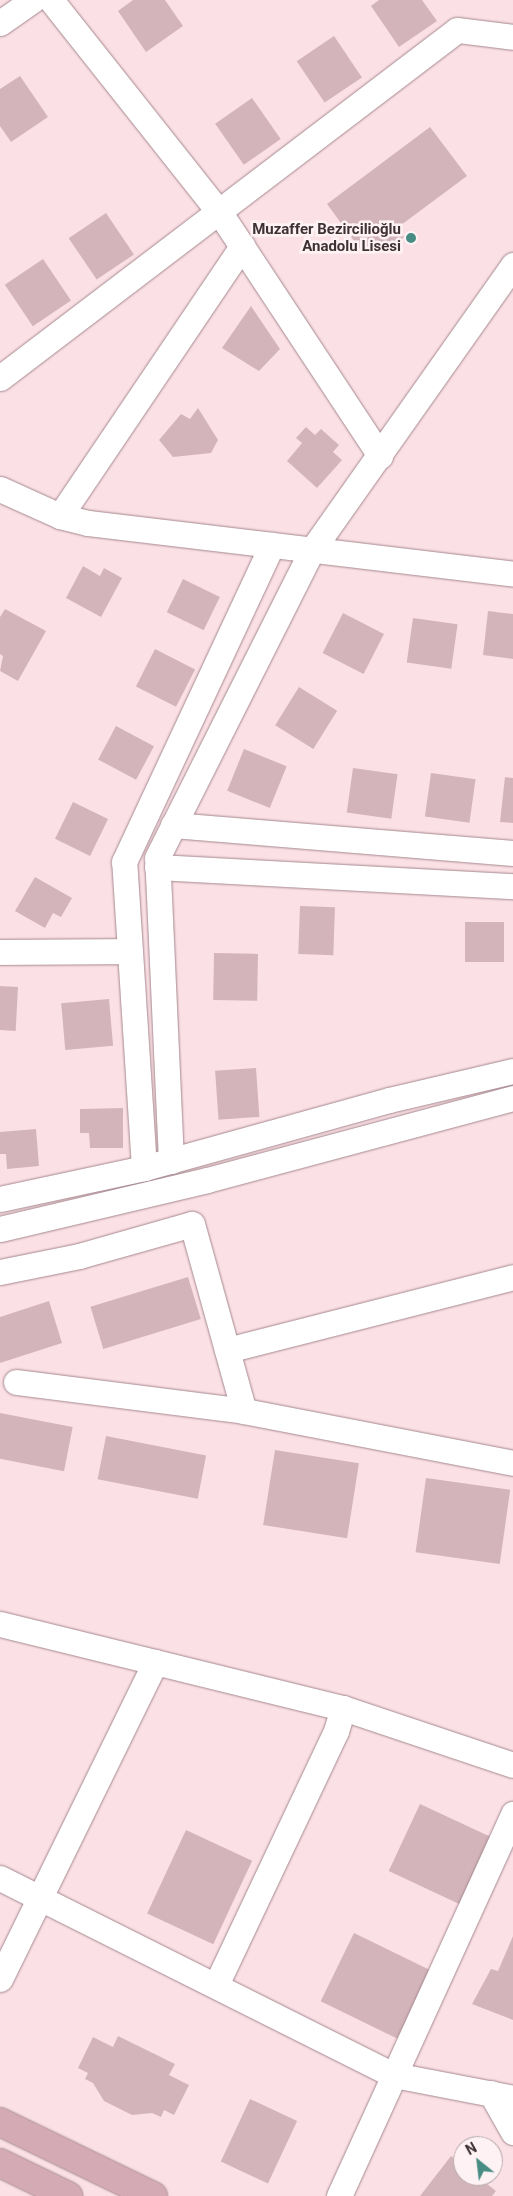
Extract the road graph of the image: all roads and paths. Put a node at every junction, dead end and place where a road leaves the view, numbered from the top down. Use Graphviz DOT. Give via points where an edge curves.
graph roads {
  1 [pos="33,0"];
  2 [pos="52,0"];
  3 [pos="0,23"];
  4 [pos="513,37"];
  5 [pos="220,213"];
  6 [pos="242,246"];
  7 [pos="513,265"];
  8 [pos="0,378"];
  9 [pos="380,456"];
  10 [pos="3,498"];
  11 [pos="60,516"];
  12 [pos="272,545"];
  13 [pos="312,550"];
  14 [pos="513,574"];
  15 [pos="173,825"];
  16 [pos="513,853"];
  17 [pos="157,867"];
  18 [pos="513,886"];
  19 [pos="130,951"];
  20 [pos="0,952"];
  21 [pos="513,1071"];
  22 [pos="513,1098"];
  23 [pos="171,1161"];
  24 [pos="144,1168"];
  25 [pos="186,1185"];
  26 [pos="0,1199"];
  27 [pos="192,1224"];
  28 [pos="0,1229"];
  29 [pos="0,1272"];
  30 [pos="513,1277"];
  31 [pos="227,1350"];
  32 [pos="16,1382"];
  33 [pos="244,1411"];
  34 [pos="513,1463"];
  35 [pos="0,1624"];
  36 [pos="155,1662"];
  37 [pos="343,1708"];
  38 [pos="513,1765"];
  39 [pos="513,1814"];
  40 [pos="0,1878"];
  41 [pos="41,1898"];
  42 [pos="0,1979"];
  43 [pos="216,1985"];
  44 [pos="394,2074"];
  45 [pos="502,2096"];
  46 [pos="0,2122"];
  47 [pos="513,2132"];
  48 [pos="0,2163"];
  49 [pos="68,2196"];
  50 [pos="153,2196"];
  51 [pos="339,2196"];
  1 -- 3 [label="street"];
  2 -- 5 [label="street"];
  4 -- 5 [label="street" via="457,30"];
  5 -- 6 [label="street"];
  5 -- 8 [label="street"];
  6 -- 9 [label="street"];
  6 -- 11 [label="street"];
  7 -- 9 [label="street"];
  9 -- 13 [label="street"];
  10 -- 11 [label="street"];
  11 -- 12 [label="street"];
  12 -- 13 [label="street"];
  12 -- 19 [label="street" via="124,862"];
  13 -- 14 [label="street"];
  13 -- 15 [label="street"];
  15 -- 16 [label="street"];
  15 -- 17 [label="street" via="156,858"];
  17 -- 18 [label="street"];
  17 -- 23 [label="street"];
  19 -- 20 [label="street"];
  19 -- 24 [label="street"];
  21 -- 23 [label="street" via="398,1098"];
  22 -- 25 [label="street"];
  23 -- 24 [label="street"];
  24 -- 26 [label="street"];
  25 -- 27 [label="street"];
  25 -- 28 [label="street"];
  27 -- 29 [label="street" via="79,1256"];
  27 -- 31 [label="street"];
  30 -- 31 [label="street"];
  31 -- 33 [label="street"];
  32 -- 33 [label="street"];
  33 -- 34 [label="street"];
  35 -- 36 [label="street"];
  36 -- 37 [label="street"];
  36 -- 41 [label="street"];
  37 -- 38 [label="street"];
  37 -- 43 [label="street" via="336,1732"];
  39 -- 44 [label="street"];
  40 -- 41 [label="street"];
  41 -- 42 [label="street"];
  41 -- 43 [label="street"];
  43 -- 44 [label="street"];
  44 -- 45 [label="street"];
  44 -- 51 [label="street"];
  45 -- 47 [label="street"];
  46 -- 50 [label="main road"];
  48 -- 49 [label="main road"];
}
